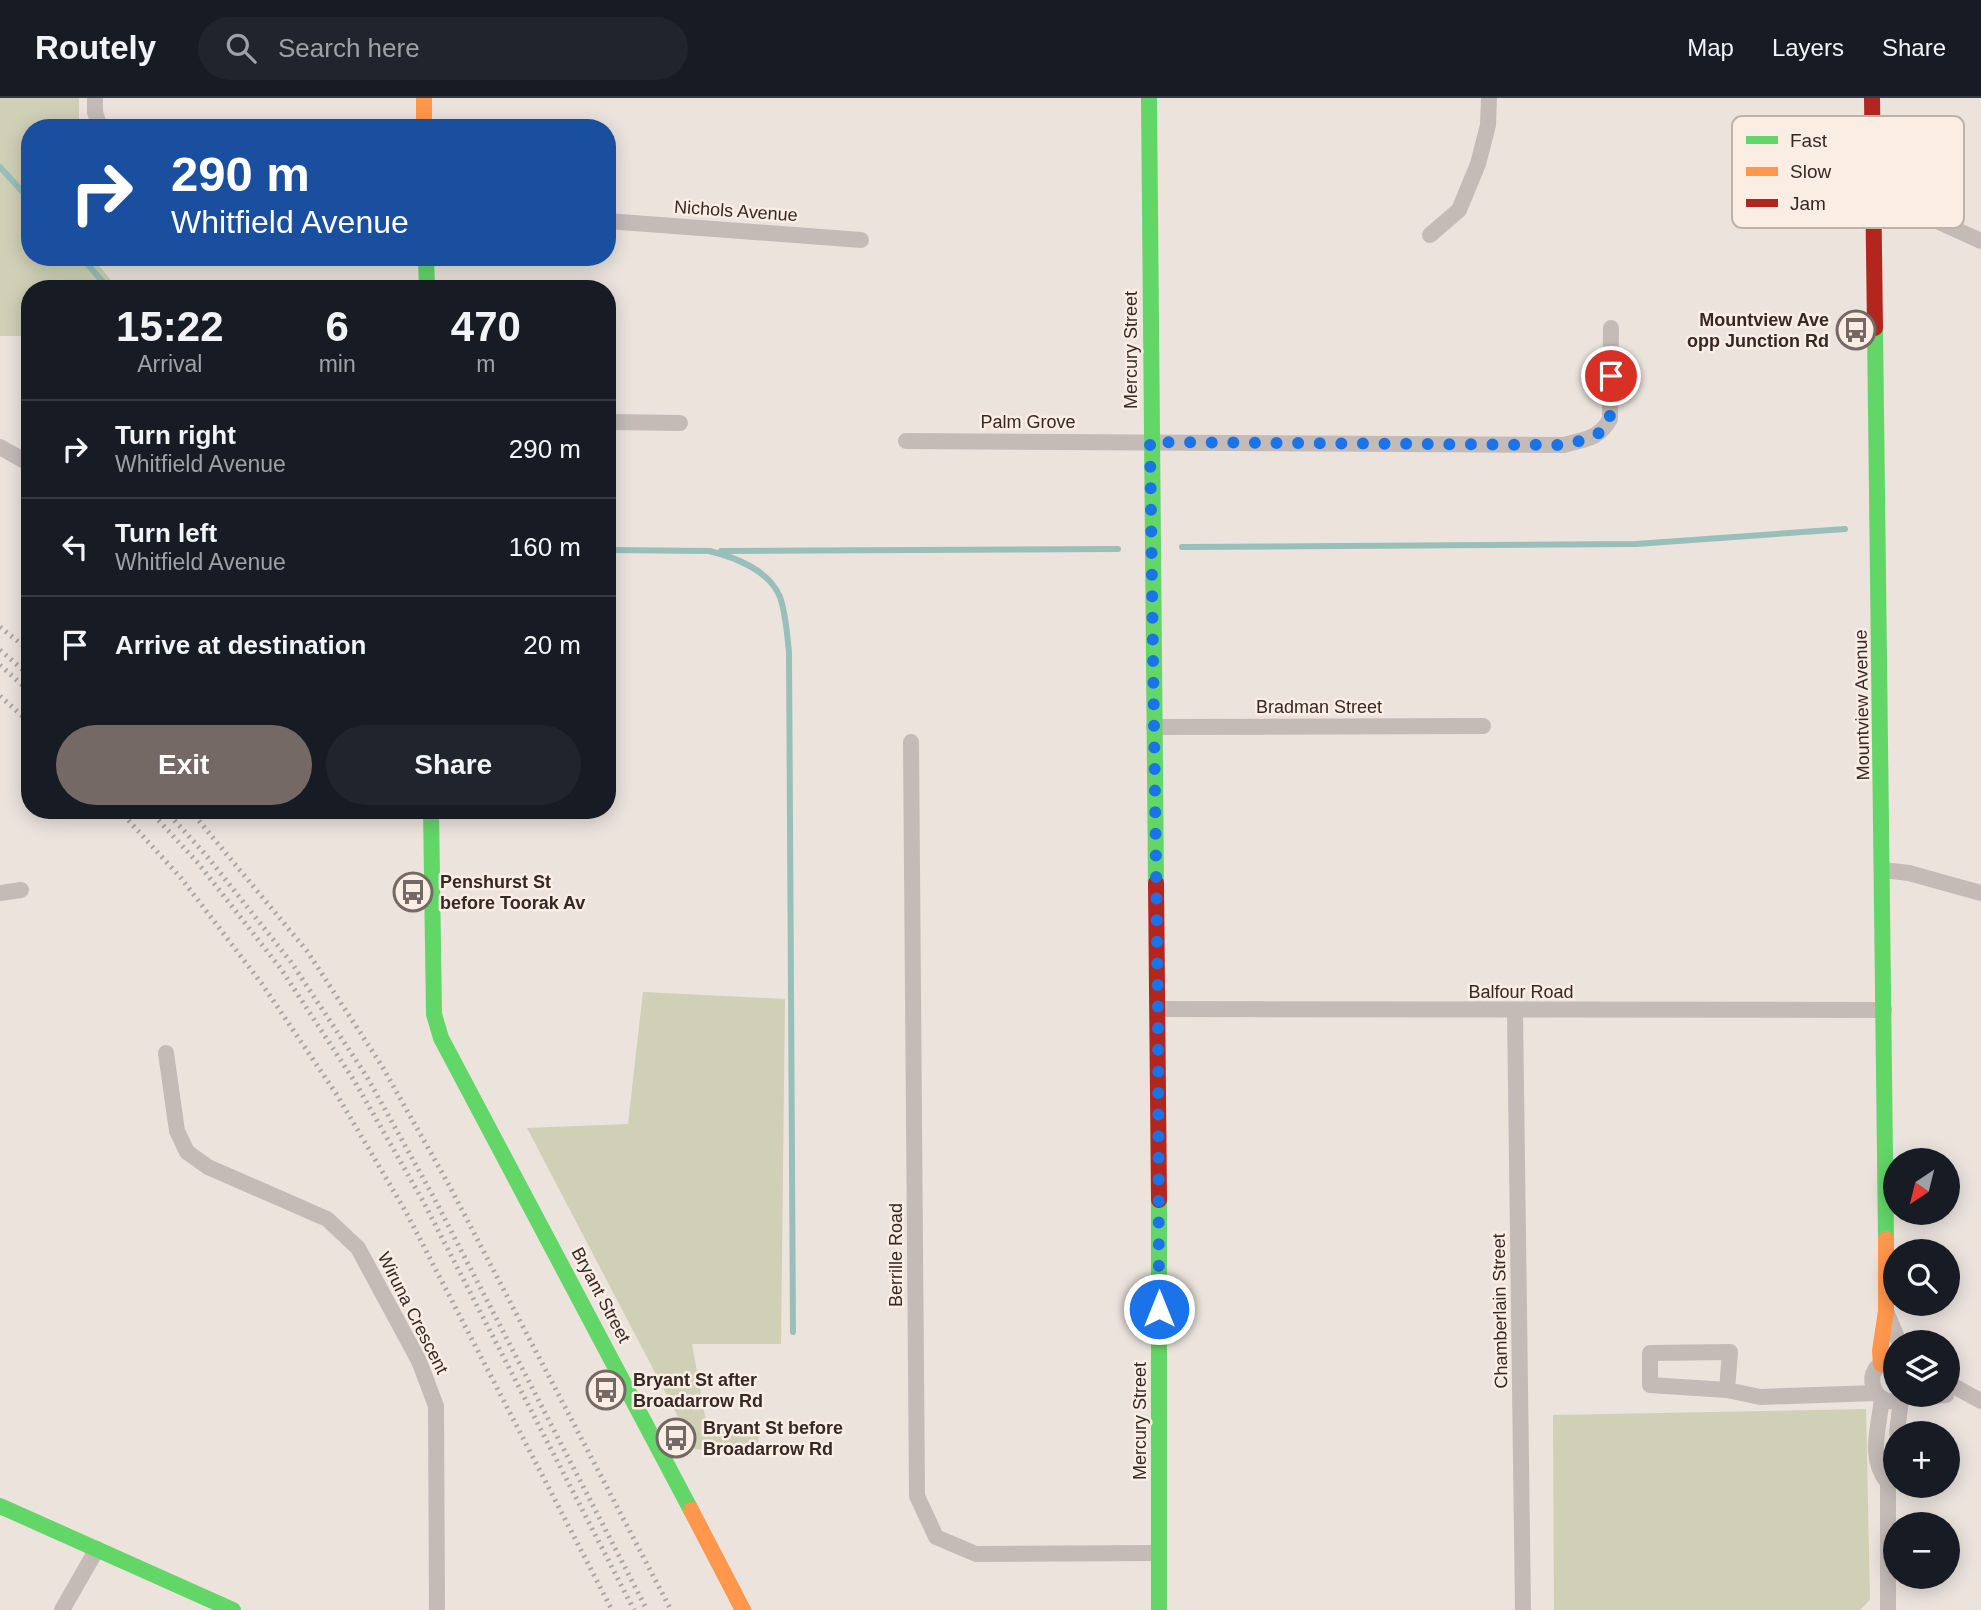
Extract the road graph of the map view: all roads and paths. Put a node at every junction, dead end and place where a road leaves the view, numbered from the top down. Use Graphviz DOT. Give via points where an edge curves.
graph roads {
  1 [pos="95,98"];
  2 [pos="424,98"];
  3 [pos="1149,98"];
  4 [pos="1489,98"];
  5 [pos="1872,98"];
  6 [pos="1872,116"];
  7 [pos="97,119"];
  8 [pos="424,119"];
  9 [pos="616,222"];
  10 [pos="1874,228"];
  11 [pos="1952,228"];
  12 [pos="1430,235"];
  13 [pos="861,240"];
  14 [pos="1981,241"];
  15 [pos="1611,328"];
  16 [pos="616,422"];
  17 [pos="680,422"];
  18 [pos="906,441"];
  19 [pos="1150,442"];
  20 [pos="0,447"];
  21 [pos="21,459"];
  22 [pos="1483,726"];
  23 [pos="1154,727"];
  24 [pos="911,742"];
  25 [pos="431,819"];
  26 [pos="1883,870"];
  27 [pos="21,890"];
  28 [pos="0,893"];
  29 [pos="1981,893"];
  30 [pos="1158,1009"];
  31 [pos="1884,1010"];
  32 [pos="1515,1011"];
  33 [pos="166,1053"];
  34 [pos="1886,1239"];
  35 [pos="1883,1331"];
  36 [pos="1883,1355"];
  37 [pos="1883,1365"];
  38 [pos="1727,1390"];
  39 [pos="1879,1396"];
  40 [pos="1960,1396"];
  41 [pos="1883,1398"];
  42 [pos="1981,1401"];
  43 [pos="1883,1477"];
  44 [pos="1888,1498"];
  45 [pos="0,1506"];
  46 [pos="97,1549"];
  47 [pos="1159,1553"];
  48 [pos="62,1610"];
  49 [pos="233,1610"];
  50 [pos="438,1610"];
  51 [pos="743,1610"];
  52 [pos="1159,1610"];
  53 [pos="1523,1610"];
  54 [pos="1888,1610"];
  1 -- 7 [label="street"];
  2 -- 8 [label="street"];
  3 -- 19 [label="street, Mercury Street"];
  4 -- 12 [label="street" via="1478,164 1459,210"];
  5 -- 6 [label="street, Mountview Avenue"];
  9 -- 13 [label="street, Nichols Avenue"];
  10 -- 26 [label="street, Mountview Avenue"];
  11 -- 14 [label="street"];
  15 -- 19 [label="street, Palm Grove" via="1610,419 1604,431 1592,438 1550,445"];
  16 -- 17 [label="street"];
  18 -- 19 [label="street, Palm Grove"];
  19 -- 23 [label="street, Mercury Street"];
  20 -- 21 [label="street"];
  22 -- 23 [label="street, Bradman Street"];
  23 -- 30 [label="street, Mercury Street"];
  24 -- 47 [label="street, Berrille Road" via="917,1496 936,1537 976,1553"];
  25 -- 51 [label="street, Bryant Street" via="434,1014 441,1038"];
  26 -- 29 [label="street"];
  26 -- 31 [label="street, Mountview Avenue"];
  27 -- 28 [label="street"];
  30 -- 32 [label="street, Balfour Road"];
  30 -- 47 [label="street, Mercury Street"];
  31 -- 32 [label="street, Balfour Road"];
  31 -- 34 [label="street, Mountview Avenue"];
  32 -- 53 [label="street, Chamberlain Street"];
  33 -- 50 [label="street, Wiruna Crescent" via="177,1131 187,1152 208,1167 327,1219 358,1248 419,1361 436,1406"];
  35 -- 36 [label="street, Mountview Avenue"];
  37 -- 39 [label="street" via="1872,1377"];
  38 -- 38 [label="street" via="1730,1352 1650,1353 1650,1385"];
  38 -- 39 [label="street" via="1760,1397"];
  39 -- 41 [label="street"];
  39 -- 43 [label="street" via="1875,1445"];
  40 -- 42 [label="street"];
  44 -- 54 [label="street"];
  45 -- 46 [label="street"];
  46 -- 48 [label="street"];
  46 -- 49 [label="street"];
  47 -- 52 [label="street, Mercury Street"];
}
